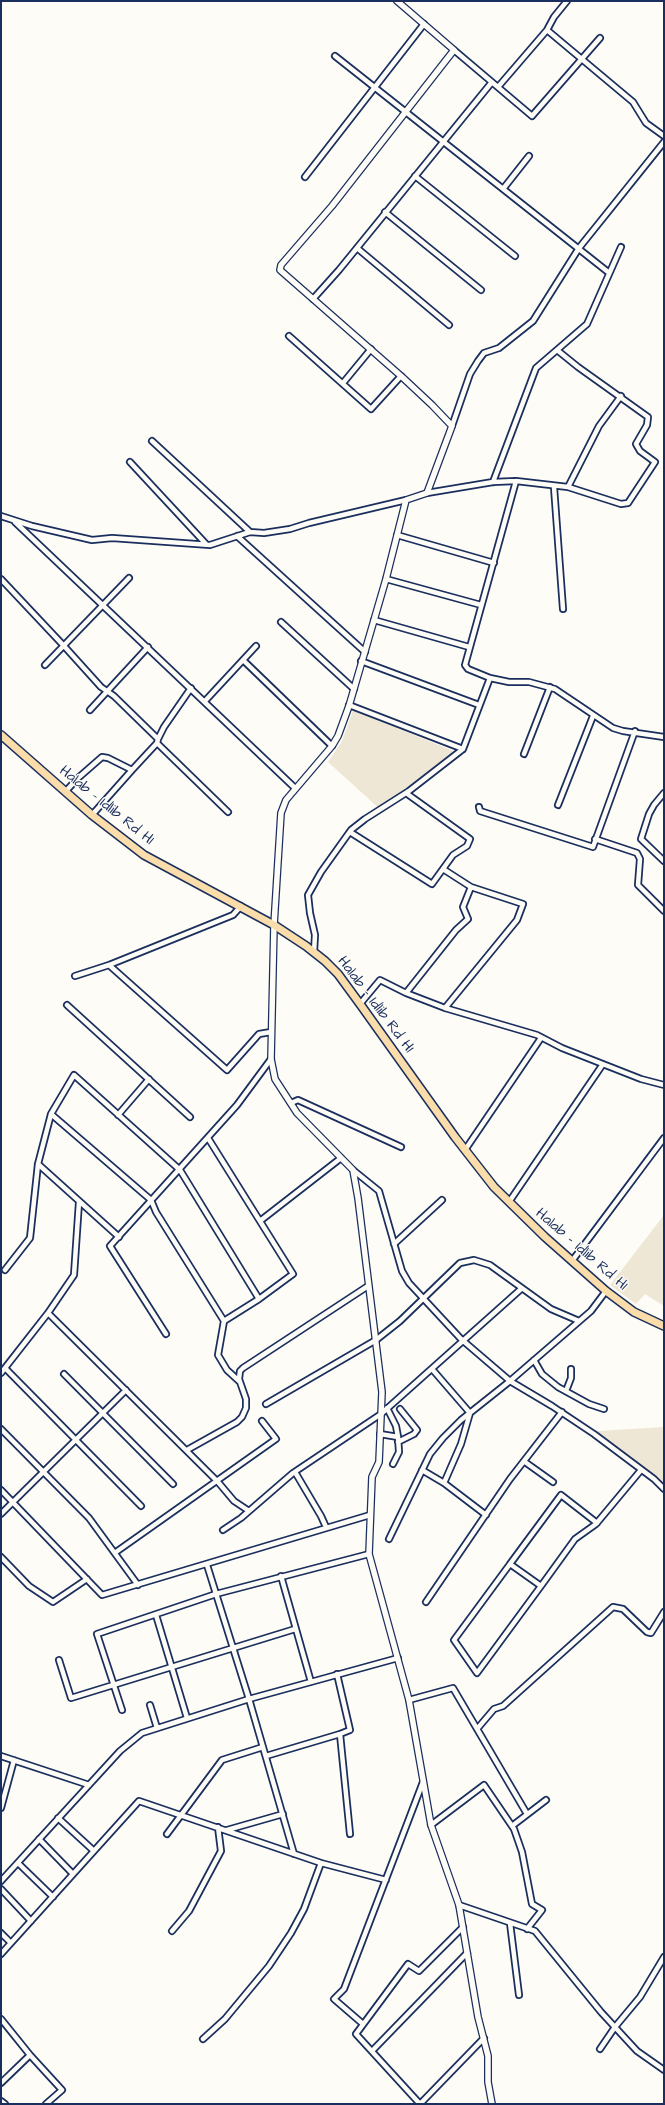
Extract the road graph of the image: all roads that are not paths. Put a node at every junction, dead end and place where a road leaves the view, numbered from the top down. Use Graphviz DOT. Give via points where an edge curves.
graph roads {
  1 [pos="397,1"];
  2 [pos="567,1"];
  3 [pos="424,24"];
  4 [pos="547,30"];
  5 [pos="600,38"];
  6 [pos="454,50"];
  7 [pos="335,56"];
  8 [pos="582,59"];
  9 [pos="492,82"];
  10 [pos="498,87"];
  11 [pos="376,88"];
  12 [pos="406,112"];
  13 [pos="664,136"];
  14 [pos="443,142"];
  15 [pos="664,142"];
  16 [pos="529,156"];
  17 [pos="415,176"];
  18 [pos="305,177"];
  19 [pos="503,189"];
  20 [pos="385,212"];
  21 [pos="620,247"];
  22 [pos="356,248"];
  23 [pos="579,248"];
  24 [pos="515,256"];
  25 [pos="608,272"];
  26 [pos="481,290"];
  27 [pos="313,299"];
  28 [pos="449,325"];
  29 [pos="289,336"];
  30 [pos="371,350"];
  31 [pos="558,350"];
  32 [pos="401,376"];
  33 [pos="344,383"];
  34 [pos="621,396"];
  35 [pos="452,426"];
  36 [pos="152,441"];
  37 [pos="130,462"];
  38 [pos="516,481"];
  39 [pos="493,482"];
  40 [pos="554,487"];
  41 [pos="568,487"];
  42 [pos="427,493"];
  43 [pos="406,500"];
  44 [pos="1,516"];
  45 [pos="14,521"];
  46 [pos="250,532"];
  47 [pos="397,535"];
  48 [pos="237,536"];
  49 [pos="206,544"];
  50 [pos="494,563"];
  51 [pos="129,578"];
  52 [pos="1,579"];
  53 [pos="386,579"];
  54 [pos="103,605"];
  55 [pos="481,605"];
  56 [pos="563,609"];
  57 [pos="374,620"];
  58 [pos="282,622"];
  59 [pos="64,646"];
  60 [pos="256,646"];
  61 [pos="148,647"];
  62 [pos="469,647"];
  63 [pos="365,652"];
  64 [pos="243,660"];
  65 [pos="361,661"];
  66 [pos="45,666"];
  67 [pos="490,678"];
  68 [pos="550,687"];
  69 [pos="191,688"];
  70 [pos="354,689"];
  71 [pos="108,692"];
  72 [pos="205,701"];
  73 [pos="349,705"];
  74 [pos="479,705"];
  75 [pos="90,710"];
  76 [pos="592,716"];
  77 [pos="635,732"];
  78 [pos="1,735"];
  79 [pos="664,737"];
  80 [pos="158,741"];
  81 [pos="332,746"];
  82 [pos="463,749"];
  83 [pos="524,754"];
  84 [pos="132,770"];
  85 [pos="295,788"];
  86 [pos="66,792"];
  87 [pos="406,793"];
  88 [pos="664,793"];
  89 [pos="558,805"];
  90 [pos="479,807"];
  91 [pos="228,812"];
  92 [pos="92,815"];
  93 [pos="350,832"];
  94 [pos="595,839"];
  95 [pos="664,861"];
  96 [pos="443,869"];
  97 [pos="471,887"];
  98 [pos="241,906"];
  99 [pos="664,911"];
  100 [pos="274,925"];
  101 [pos="314,952"];
  102 [pos="109,965"];
  103 [pos="75,976"];
  104 [pos="406,993"];
  105 [pos="360,1004"];
  106 [pos="67,1005"];
  107 [pos="445,1008"];
  108 [pos="271,1032"];
  109 [pos="541,1038"];
  110 [pos="271,1059"];
  111 [pos="603,1064"];
  112 [pos="149,1079"];
  113 [pos="664,1085"];
  114 [pos="290,1103"];
  115 [pos="51,1114"];
  116 [pos="118,1115"];
  117 [pos="190,1117"];
  118 [pos="208,1138"];
  119 [pos="664,1138"];
  120 [pos="401,1147"];
  121 [pos="465,1150"];
  122 [pos="341,1158"];
  123 [pos="38,1164"];
  124 [pos="180,1170"];
  125 [pos="353,1170"];
  126 [pos="151,1200"];
  127 [pos="442,1200"];
  128 [pos="79,1202"];
  129 [pos="509,1202"];
  130 [pos="260,1221"];
  131 [pos="119,1237"];
  132 [pos="394,1244"];
  133 [pos="572,1261"];
  134 [pos="4,1270"];
  135 [pos="368,1286"];
  136 [pos="521,1289"];
  137 [pos="606,1291"];
  138 [pos="423,1298"];
  139 [pos="259,1299"];
  140 [pos="48,1313"];
  141 [pos="224,1321"];
  142 [pos="579,1321"];
  143 [pos="664,1326"];
  144 [pos="166,1334"];
  145 [pos="376,1340"];
  146 [pos="463,1341"];
  147 [pos="534,1360"];
  148 [pos="5,1368"];
  149 [pos="432,1369"];
  150 [pos="571,1369"];
  151 [pos="1,1373"];
  152 [pos="64,1374"];
  153 [pos="239,1381"];
  154 [pos="510,1381"];
  155 [pos="126,1390"];
  156 [pos="566,1391"];
  157 [pos="266,1404"];
  158 [pos="387,1408"];
  159 [pos="400,1409"];
  160 [pos="604,1409"];
  161 [pos="103,1412"];
  162 [pos="470,1412"];
  163 [pos="562,1412"];
  164 [pos="381,1414"];
  165 [pos="262,1421"];
  166 [pos="1,1429"];
  167 [pos="380,1434"];
  168 [pos="398,1437"];
  169 [pos="75,1440"];
  170 [pos="398,1442"];
  171 [pos="186,1450"];
  172 [pos="525,1462"];
  173 [pos="393,1464"];
  174 [pos="422,1470"];
  175 [pos="642,1470"];
  176 [pos="44,1471"];
  177 [pos="295,1472"];
  178 [pos="218,1482"];
  179 [pos="553,1482"];
  180 [pos="444,1483"];
  181 [pos="173,1484"];
  182 [pos="664,1489"];
  183 [pos="1,1490"];
  184 [pos="13,1502"];
  185 [pos="141,1506"];
  186 [pos="249,1511"];
  187 [pos="1,1514"];
  188 [pos="370,1515"];
  189 [pos="486,1515"];
  190 [pos="597,1523"];
  191 [pos="326,1528"];
  192 [pos="223,1530"];
  193 [pos="389,1539"];
  194 [pos="116,1552"];
  195 [pos="369,1554"];
  196 [pos="1,1557"];
  197 [pos="207,1564"];
  198 [pos="510,1564"];
  199 [pos="281,1576"];
  200 [pos="87,1579"];
  201 [pos="138,1585"];
  202 [pos="541,1586"];
  203 [pos="216,1594"];
  204 [pos="426,1602"];
  205 [pos="664,1612"];
  206 [pos="156,1614"];
  207 [pos="295,1629"];
  208 [pos="233,1647"];
  209 [pos="398,1658"];
  210 [pos="59,1660"];
  211 [pos="171,1666"];
  212 [pos="337,1674"];
  213 [pos="311,1682"];
  214 [pos="113,1684"];
  215 [pos="249,1699"];
  216 [pos="409,1700"];
  217 [pos="150,1704"];
  218 [pos="122,1710"];
  219 [pos="187,1718"];
  220 [pos="157,1728"];
  221 [pos="477,1729"];
  222 [pos="340,1734"];
  223 [pos="263,1747"];
  224 [pos="1,1756"];
  225 [pos="266,1756"];
  226 [pos="14,1760"];
  227 [pos="423,1782"];
  228 [pos="89,1784"];
  229 [pos="546,1800"];
  230 [pos="1,1808"];
  231 [pos="283,1814"];
  232 [pos="528,1814"];
  233 [pos="181,1815"];
  234 [pos="58,1818"];
  235 [pos="431,1825"];
  236 [pos="512,1826"];
  237 [pos="218,1827"];
  238 [pos="227,1830"];
  239 [pos="167,1834"];
  240 [pos="350,1834"];
  241 [pos="39,1839"];
  242 [pos="94,1851"];
  243 [pos="294,1854"];
  244 [pos="18,1863"];
  245 [pos="321,1863"];
  246 [pos="73,1874"];
  247 [pos="386,1880"];
  248 [pos="1,1881"];
  249 [pos="1,1889"];
  250 [pos="53,1897"];
  251 [pos="459,1905"];
  252 [pos="31,1921"];
  253 [pos="510,1922"];
  254 [pos="462,1927"];
  255 [pos="527,1929"];
  256 [pos="172,1931"];
  257 [pos="1,1934"];
  258 [pos="11,1943"];
  259 [pos="467,1953"];
  260 [pos="1,1954"];
  261 [pos="664,1957"];
  262 [pos="519,1995"];
  263 [pos="1,2019"];
  264 [pos="363,2024"];
  265 [pos="615,2027"];
  266 [pos="484,2038"];
  267 [pos="203,2039"];
  268 [pos="600,2049"];
  269 [pos="372,2051"];
  270 [pos="30,2055"];
  271 [pos="664,2070"];
  272 [pos="1,2083"];
  273 [pos="1,2100"];
  274 [pos="5,2104"];
  275 [pos="46,2104"];
  276 [pos="420,2104"];
  277 [pos="492,2104"];
  1 -- 3 [label="street"];
  2 -- 4 [label="street"];
  3 -- 6 [label="street"];
  3 -- 11 [label="street"];
  4 -- 8 [label="street"];
  4 -- 10 [label="street"];
  5 -- 8 [label="street"];
  6 -- 9 [label="street"];
  6 -- 12 [label="street"];
  7 -- 11 [label="street"];
  8 -- 10 [label="street" via="532,116"];
  8 -- 13 [label="street" via="633,102 646,123"];
  9 -- 10 [label="street"];
  9 -- 14 [label="street"];
  11 -- 12 [label="street"];
  11 -- 18 [label="street"];
  12 -- 14 [label="street"];
  12 -- 27 [label="street" via="332,206 281,265 280,270"];
  14 -- 17 [label="street"];
  14 -- 19 [label="street"];
  15 -- 23 [label="street"];
  16 -- 19 [label="street"];
  17 -- 20 [label="street"];
  17 -- 24 [label="street"];
  19 -- 23 [label="street"];
  20 -- 22 [label="street"];
  20 -- 26 [label="street"];
  21 -- 25 [label="street"];
  22 -- 27 [label="street"];
  22 -- 28 [label="street"];
  23 -- 25 [label="street"];
  23 -- 35 [label="street" via="533,321 499,348 484,353 478,361 470,374"];
  25 -- 31 [label="street" via="587,324"];
  27 -- 30 [label="street"];
  29 -- 33 [label="street"];
  30 -- 32 [label="street"];
  30 -- 33 [label="street"];
  31 -- 34 [label="street" via="578,368"];
  31 -- 39 [label="street" via="536,368"];
  32 -- 33 [label="street" via="371,409"];
  32 -- 35 [label="street"];
  34 -- 41 [label="street" via="599,426"];
  34 -- 41 [label="street" via="648,417 647,426 636,444 655,462 628,503 621,504"];
  35 -- 42 [label="street"];
  36 -- 46 [label="street"];
  37 -- 49 [label="street"];
  38 -- 39 [label="street"];
  38 -- 40 [label="street"];
  38 -- 50 [label="street"];
  39 -- 42 [label="street"];
  40 -- 41 [label="street"];
  40 -- 56 [label="street"];
  42 -- 43 [label="street"];
  43 -- 46 [label="street" via="290,529 264,533"];
  43 -- 47 [label="street"];
  44 -- 45 [label="street"];
  45 -- 49 [label="street" via="92,540 112,538"];
  45 -- 54 [label="street"];
  46 -- 48 [label="street"];
  47 -- 50 [label="street"];
  47 -- 53 [label="street"];
  48 -- 49 [label="street"];
  48 -- 63 [label="street"];
  50 -- 55 [label="street"];
  51 -- 54 [label="street"];
  52 -- 59 [label="street"];
  53 -- 55 [label="street"];
  53 -- 57 [label="street"];
  54 -- 59 [label="street"];
  54 -- 61 [label="street"];
  55 -- 62 [label="street"];
  57 -- 62 [label="street"];
  57 -- 63 [label="street"];
  58 -- 70 [label="street"];
  59 -- 66 [label="street"];
  59 -- 71 [label="street" via="101,688"];
  60 -- 64 [label="street"];
  61 -- 69 [label="street"];
  61 -- 71 [label="street"];
  62 -- 67 [label="street" via="465,665 468,669"];
  63 -- 65 [label="street"];
  64 -- 72 [label="street"];
  64 -- 81 [label="street"];
  65 -- 70 [label="street"];
  65 -- 74 [label="street"];
  67 -- 68 [label="street"];
  67 -- 74 [label="street"];
  68 -- 76 [label="street"];
  68 -- 83 [label="street"];
  69 -- 72 [label="street"];
  69 -- 80 [label="street" via="164,727"];
  70 -- 73 [label="street"];
  71 -- 75 [label="street"];
  71 -- 80 [label="street"];
  72 -- 85 [label="street"];
  73 -- 81 [label="street"];
  73 -- 82 [label="street"];
  74 -- 82 [label="street"];
  76 -- 77 [label="street" via="612,728"];
  76 -- 89 [label="street"];
  77 -- 79 [label="street"];
  77 -- 94 [label="street"];
  78 -- 86 [label="highway, Halab - Idlib Rd H1"];
  80 -- 84 [label="street"];
  80 -- 91 [label="street"];
  81 -- 85 [label="street"];
  82 -- 87 [label="street"];
  84 -- 86 [label="street" via="102,757"];
  84 -- 92 [label="street"];
  85 -- 100 [label="street" via="281,813"];
  86 -- 92 [label="highway, Halab - Idlib Rd H1"];
  87 -- 93 [label="street" via="365,819"];
  87 -- 96 [label="street" via="470,839"];
  88 -- 95 [label="street" via="649,814 642,839"];
  90 -- 94 [label="street" via="480,811 593,847"];
  92 -- 98 [label="highway, Halab - Idlib Rd H1" via="144,855"];
  93 -- 96 [label="street" via="432,884"];
  93 -- 101 [label="street" via="309,891 315,934"];
  94 -- 99 [label="street" via="637,853 640,859 638,885"];
  96 -- 97 [label="street"];
  97 -- 104 [label="street" via="463,906 468,919 456,930"];
  97 -- 107 [label="street" via="523,904 517,920"];
  98 -- 100 [label="highway, Halab - Idlib Rd H1"];
  98 -- 102 [label="street" via="233,915"];
  100 -- 101 [label="highway, Halab - Idlib Rd H1"];
  100 -- 108 [label="street"];
  101 -- 105 [label="highway, Halab - Idlib Rd H1" via="338,974"];
  102 -- 103 [label="street"];
  102 -- 108 [label="street" via="227,1070 259,1034"];
  104 -- 105 [label="street" via="380,980"];
  104 -- 107 [label="street"];
  105 -- 121 [label="highway, Halab - Idlib Rd H1"];
  106 -- 112 [label="street"];
  107 -- 109 [label="street"];
  108 -- 110 [label="street"];
  109 -- 111 [label="street"];
  109 -- 121 [label="street"];
  110 -- 114 [label="street" via="275,1078"];
  110 -- 118 [label="street" via="237,1105"];
  111 -- 113 [label="street"];
  111 -- 129 [label="street"];
  112 -- 116 [label="street"];
  112 -- 117 [label="street"];
  114 -- 120 [label="street" via="298,1100"];
  114 -- 122 [label="street"];
  115 -- 116 [label="street" via="74,1075"];
  115 -- 123 [label="street"];
  115 -- 126 [label="street"];
  116 -- 124 [label="street"];
  118 -- 124 [label="street"];
  118 -- 130 [label="street"];
  119 -- 133 [label="street"];
  121 -- 129 [label="highway, Halab - Idlib Rd H1"];
  122 -- 125 [label="street"];
  122 -- 130 [label="street"];
  123 -- 128 [label="street"];
  123 -- 134 [label="street" via="30,1238"];
  124 -- 126 [label="street"];
  124 -- 139 [label="street"];
  125 -- 132 [label="street" via="379,1190"];
  125 -- 135 [label="street"];
  126 -- 131 [label="street"];
  126 -- 141 [label="street"];
  127 -- 132 [label="street"];
  128 -- 131 [label="street"];
  128 -- 140 [label="street" via="74,1275"];
  129 -- 133 [label="highway, Halab - Idlib Rd H1"];
  130 -- 139 [label="street" via="293,1274"];
  131 -- 144 [label="street" via="110,1246"];
  132 -- 138 [label="street" via="402,1272"];
  133 -- 137 [label="highway, Halab - Idlib Rd H1"];
  135 -- 145 [label="street"];
  135 -- 153 [label="street" via="243,1368"];
  136 -- 138 [label="street" via="490,1265 474,1260 460,1263"];
  136 -- 142 [label="street" via="551,1309"];
  136 -- 146 [label="street"];
  137 -- 142 [label="street" via="591,1311"];
  137 -- 143 [label="highway, Halab - Idlib Rd H1" via="634,1312"];
  138 -- 145 [label="street"];
  138 -- 146 [label="street"];
  139 -- 141 [label="street"];
  140 -- 148 [label="street"];
  140 -- 155 [label="street"];
  141 -- 153 [label="street" via="218,1354 227,1370"];
  142 -- 147 [label="street"];
  145 -- 157 [label="street"];
  145 -- 164 [label="street" via="382,1392"];
  146 -- 149 [label="street"];
  146 -- 154 [label="street"];
  147 -- 154 [label="street"];
  147 -- 156 [label="street" via="542,1374"];
  148 -- 151 [label="street"];
  148 -- 169 [label="street"];
  149 -- 158 [label="street"];
  149 -- 162 [label="street"];
  150 -- 156 [label="street"];
  152 -- 161 [label="street"];
  153 -- 171 [label="street" via="246,1399 242,1417"];
  154 -- 162 [label="street"];
  154 -- 163 [label="street"];
  155 -- 161 [label="street"];
  155 -- 171 [label="street"];
  156 -- 160 [label="street"];
  158 -- 164 [label="street"];
  158 -- 168 [label="street" via="396,1426"];
  159 -- 170 [label="street" via="417,1430"];
  161 -- 169 [label="street"];
  161 -- 181 [label="street"];
  162 -- 174 [label="street" via="443,1438 430,1454"];
  162 -- 180 [label="street" via="461,1444"];
  163 -- 172 [label="street"];
  163 -- 175 [label="street"];
  164 -- 167 [label="street"];
  164 -- 177 [label="street"];
  165 -- 178 [label="street" via="276,1439"];
  166 -- 176 [label="street"];
  167 -- 168 [label="street"];
  167 -- 188 [label="street" via="379,1462 372,1477"];
  168 -- 170 [label="street"];
  169 -- 176 [label="street"];
  169 -- 185 [label="street"];
  170 -- 173 [label="street" via="399,1452"];
  171 -- 178 [label="street"];
  172 -- 179 [label="street"];
  172 -- 189 [label="street" via="510,1479"];
  174 -- 180 [label="street"];
  174 -- 193 [label="street"];
  175 -- 182 [label="street"];
  175 -- 190 [label="street"];
  176 -- 184 [label="street"];
  176 -- 194 [label="street" via="89,1518"];
  177 -- 186 [label="street"];
  177 -- 191 [label="street"];
  178 -- 186 [label="street" via="234,1500"];
  178 -- 194 [label="street"];
  180 -- 189 [label="street"];
  183 -- 184 [label="street"];
  184 -- 187 [label="street"];
  184 -- 200 [label="street"];
  186 -- 192 [label="street"];
  188 -- 191 [label="street"];
  188 -- 195 [label="street"];
  189 -- 204 [label="street"];
  190 -- 198 [label="street" via="561,1495"];
  190 -- 202 [label="street" via="575,1539"];
  191 -- 197 [label="street"];
  194 -- 201 [label="street"];
  195 -- 199 [label="street"];
  195 -- 209 [label="street"];
  196 -- 200 [label="street" via="28,1586 53,1602"];
  197 -- 201 [label="street"];
  197 -- 203 [label="street"];
  198 -- 202 [label="street"];
  198 -- 202 [label="street" via="454,1640 477,1673"];
  199 -- 203 [label="street"];
  199 -- 207 [label="street"];
  200 -- 201 [label="street" via="102,1595"];
  203 -- 206 [label="street"];
  203 -- 208 [label="street"];
  205 -- 221 [label="street" via="651,1633 623,1609 613,1607 503,1706 494,1709"];
  206 -- 211 [label="street"];
  206 -- 214 [label="street" via="97,1634"];
  207 -- 208 [label="street"];
  207 -- 213 [label="street"];
  208 -- 211 [label="street"];
  208 -- 215 [label="street"];
  209 -- 212 [label="street"];
  209 -- 216 [label="street"];
  210 -- 214 [label="street" via="71,1698"];
  211 -- 214 [label="street"];
  211 -- 219 [label="street"];
  212 -- 213 [label="street"];
  212 -- 222 [label="street" via="350,1730"];
  213 -- 215 [label="street"];
  214 -- 218 [label="street"];
  215 -- 219 [label="street"];
  215 -- 223 [label="street"];
  216 -- 221 [label="street" via="453,1688"];
  216 -- 227 [label="street"];
  217 -- 220 [label="street"];
  219 -- 220 [label="street"];
  220 -- 228 [label="street" via="142,1732"];
  221 -- 232 [label="street"];
  222 -- 225 [label="street"];
  222 -- 240 [label="street"];
  223 -- 225 [label="street"];
  223 -- 233 [label="street" via="222,1760"];
  224 -- 226 [label="street"];
  225 -- 231 [label="street"];
  226 -- 228 [label="street"];
  226 -- 230 [label="street"];
  227 -- 235 [label="street"];
  227 -- 247 [label="street"];
  228 -- 234 [label="street"];
  229 -- 232 [label="street"];
  231 -- 238 [label="street"];
  231 -- 243 [label="street"];
  232 -- 236 [label="street"];
  233 -- 237 [label="street"];
  233 -- 239 [label="street"];
  233 -- 242 [label="street" via="139,1801"];
  234 -- 241 [label="street"];
  234 -- 242 [label="street"];
  235 -- 236 [label="street" via="484,1785"];
  235 -- 251 [label="street"];
  236 -- 255 [label="street" via="522,1852 532,1904 542,1910"];
  237 -- 238 [label="street"];
  237 -- 256 [label="street" via="221,1852 189,1911"];
  238 -- 243 [label="street"];
  241 -- 244 [label="street"];
  241 -- 246 [label="street"];
  242 -- 246 [label="street"];
  243 -- 245 [label="street"];
  244 -- 248 [label="street"];
  244 -- 250 [label="street"];
  245 -- 247 [label="street"];
  245 -- 267 [label="street" via="304,1909 270,1966 225,2018"];
  246 -- 250 [label="street"];
  247 -- 264 [label="street" via="344,1989 334,1999"];
  249 -- 252 [label="street"];
  250 -- 252 [label="street"];
  251 -- 253 [label="street"];
  251 -- 254 [label="street"];
  252 -- 258 [label="street"];
  253 -- 255 [label="street"];
  253 -- 262 [label="street"];
  254 -- 259 [label="street"];
  254 -- 264 [label="street" via="419,1971 408,1964"];
  255 -- 265 [label="street" via="535,1931"];
  257 -- 258 [label="street"];
  258 -- 260 [label="street"];
  259 -- 266 [label="street"];
  259 -- 269 [label="street"];
  261 -- 265 [label="street" via="640,1997"];
  263 -- 270 [label="street"];
  264 -- 269 [label="street" via="356,2034"];
  265 -- 268 [label="street"];
  265 -- 271 [label="street" via="637,2051"];
  266 -- 276 [label="street"];
  266 -- 277 [label="street"];
  269 -- 276 [label="street"];
  270 -- 272 [label="street"];
  270 -- 275 [label="street" via="62,2090"];
  273 -- 274 [label="street"];
}
